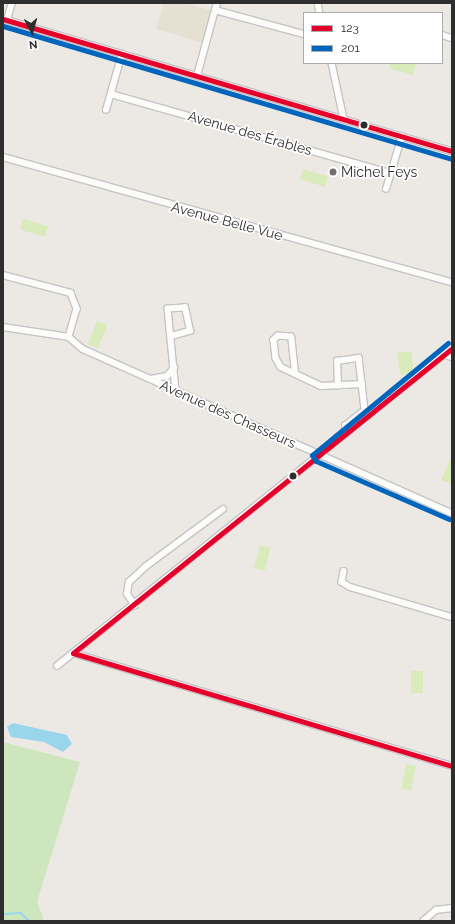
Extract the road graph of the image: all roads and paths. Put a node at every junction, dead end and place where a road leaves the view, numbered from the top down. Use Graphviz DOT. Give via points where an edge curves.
graph roads {
  1 [pos="12,3"];
  2 [pos="210,3"];
  3 [pos="216,6"];
  4 [pos="5,20"];
  5 [pos="303,34"];
  6 [pos="122,54"];
  7 [pos="332,64"];
  8 [pos="197,76"];
  9 [pos="110,94"];
  10 [pos="106,110"];
  11 [pos="344,119"];
  12 [pos="402,136"];
  13 [pos="452,150"];
  14 [pos="3,157"];
  15 [pos="390,173"];
  16 [pos="386,189"];
  17 [pos="3,275"];
  18 [pos="452,282"];
  19 [pos="3,327"];
  20 [pos="171,336"];
  21 [pos="69,338"];
  22 [pos="452,348"];
  23 [pos="444,354"];
  24 [pos="452,357"];
  25 [pos="174,368"];
  26 [pos="295,373"];
  27 [pos="150,379"];
  28 [pos="362,384"];
  29 [pos="338,386"];
  30 [pos="176,390"];
  31 [pos="367,412"];
  32 [pos="319,455"];
  33 [pos="223,509"];
  34 [pos="452,513"];
  35 [pos="344,571"];
  36 [pos="134,606"];
  37 [pos="452,617"];
  38 [pos="73,653"];
  39 [pos="57,666"];
  40 [pos="452,766"];
  41 [pos="452,908"];
  42 [pos="423,921"];
  1 -- 4 [label="street"];
  2 -- 3 [label="street"];
  3 -- 5 [label="street"];
  3 -- 8 [label="street"];
  4 -- 6 [label="street"];
  6 -- 8 [label="street"];
  6 -- 9 [label="street"];
  7 -- 11 [label="street"];
  8 -- 11 [label="street"];
  9 -- 10 [label="street"];
  9 -- 15 [label="street, Avenue des Érables"];
  11 -- 12 [label="street"];
  12 -- 13 [label="street"];
  12 -- 15 [label="street"];
  14 -- 18 [label="street, Avenue Belle Vue"];
  15 -- 16 [label="street"];
  17 -- 21 [label="street" via="71,293 77,309"];
  19 -- 21 [label="street, Avenue des Chasseurs"];
  20 -- 20 [label="street" via="168,309 186,308 190,331"];
  20 -- 25 [label="street"];
  21 -- 27 [label="street, Avenue des Chasseurs" via="83,349"];
  22 -- 23 [label="street"];
  23 -- 24 [label="street"];
  23 -- 31 [label="street"];
  25 -- 27 [label="street" via="167,376"];
  25 -- 30 [label="street"];
  26 -- 26 [label="street" via="276,362 274,340 278,336 291,337"];
  26 -- 29 [label="street" via="322,386"];
  27 -- 30 [label="street, Avenue des Chasseurs"];
  28 -- 29 [label="street"];
  28 -- 29 [label="street" via="360,360 356,357 337,361"];
  28 -- 31 [label="street"];
  30 -- 32 [label="street, Avenue des Chasseurs"];
  31 -- 32 [label="street" via="346,434"];
  32 -- 34 [label="street, Avenue des Chasseurs"];
  32 -- 36 [label="street"];
  33 -- 36 [label="street" via="129,582 127,594"];
  35 -- 37 [label="street" via="342,582 350,587"];
  36 -- 38 [label="street"];
  38 -- 39 [label="street"];
  38 -- 40 [label="street"];
  41 -- 42 [label="street" via="436,910"];
}
